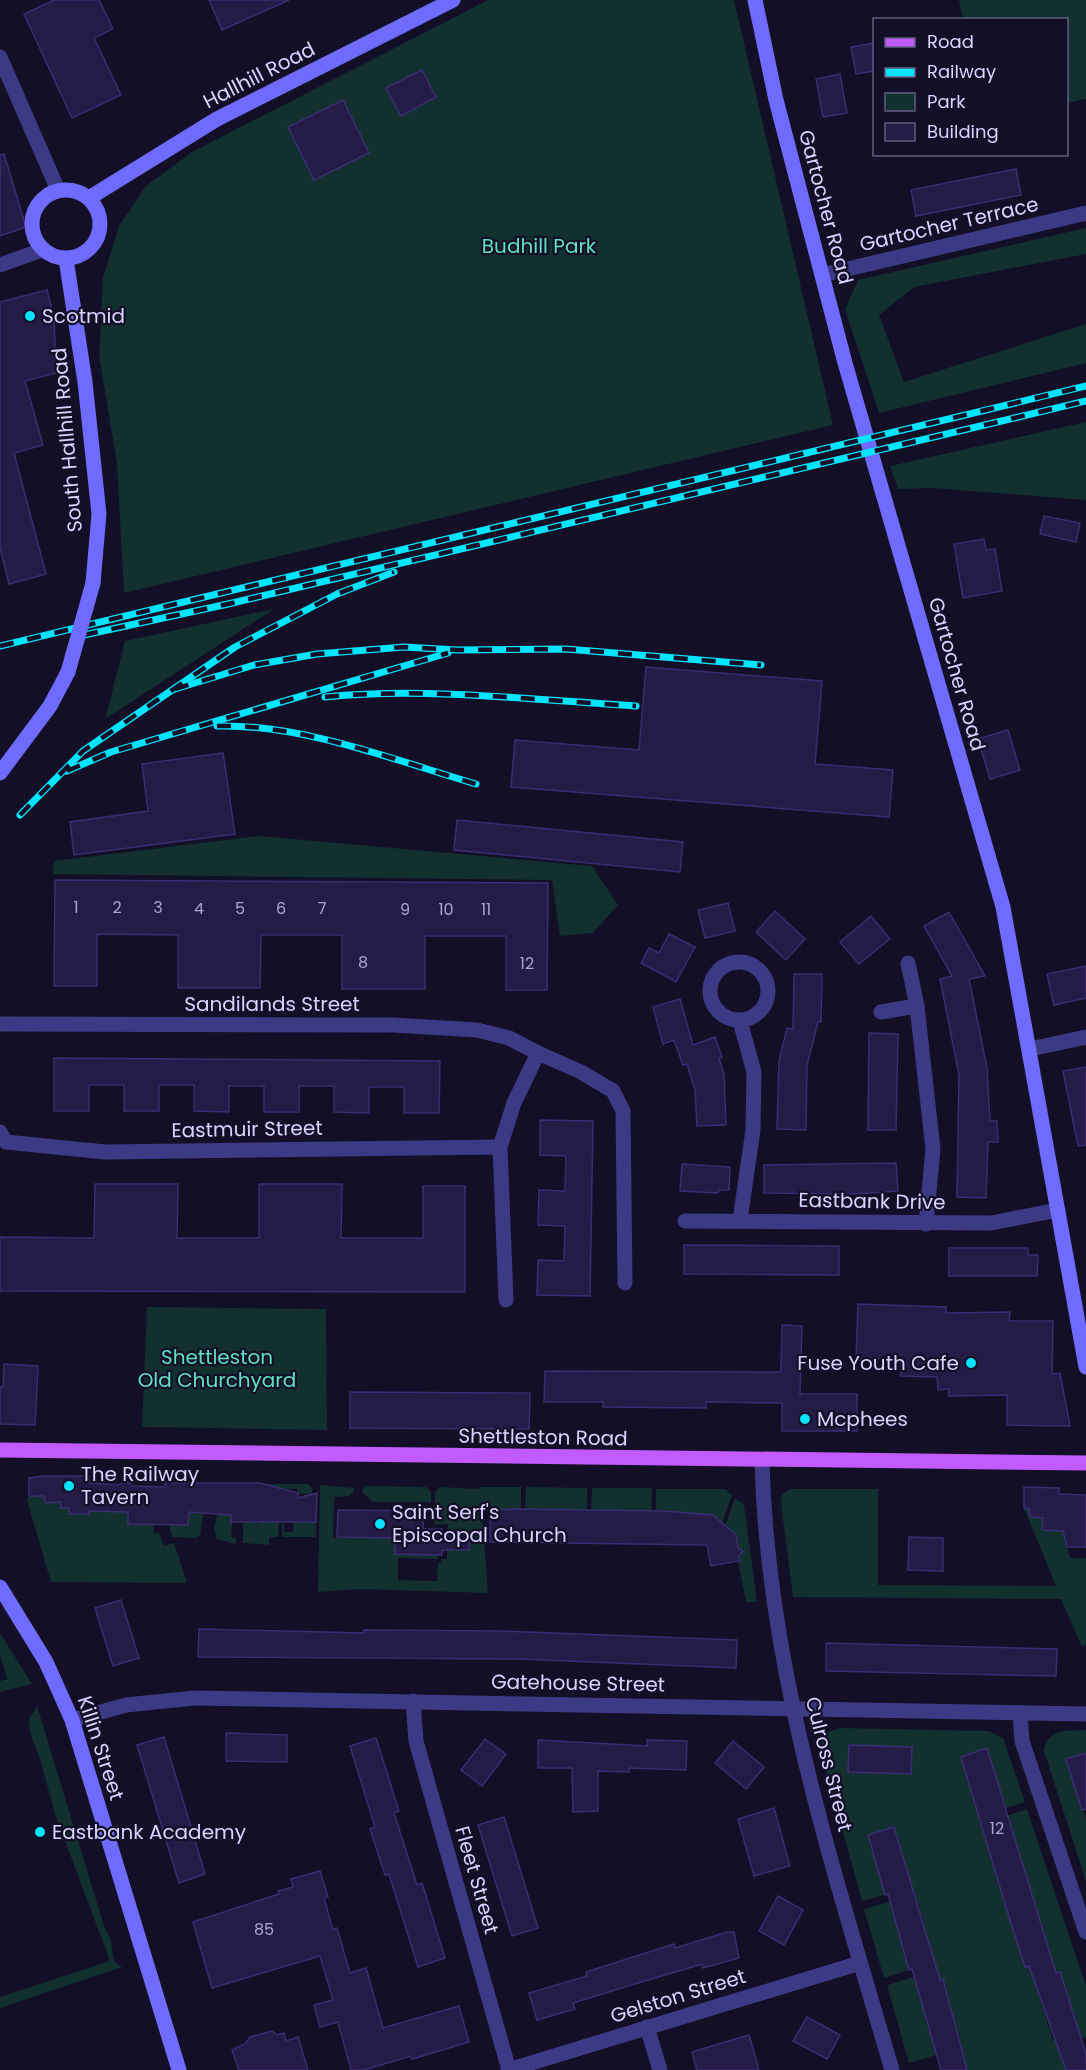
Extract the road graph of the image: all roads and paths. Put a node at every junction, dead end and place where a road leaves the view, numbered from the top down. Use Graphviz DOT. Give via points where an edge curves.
graph roads {
  1 [pos="453,0"];
  2 [pos="755,0"];
  3 [pos="0,57"];
  4 [pos="58,190"];
  5 [pos="89,198"];
  6 [pos="1086,213"];
  7 [pos="42,250"];
  8 [pos="66,259"];
  9 [pos="0,265"];
  10 [pos="822,275"];
  11 [pos="0,773"];
  12 [pos="908,963"];
  13 [pos="916,1006"];
  14 [pos="881,1012"];
  15 [pos="740,1021"];
  16 [pos="0,1024"];
  17 [pos="1086,1037"];
  18 [pos="1030,1049"];
  19 [pos="538,1053"];
  20 [pos="0,1132"];
  21 [pos="501,1147"];
  22 [pos="1058,1210"];
  23 [pos="740,1220"];
  24 [pos="685,1221"];
  25 [pos="926,1224"];
  26 [pos="625,1283"];
  27 [pos="506,1300"];
  28 [pos="1086,1367"];
  29 [pos="0,1450"];
  30 [pos="762,1461"];
  31 [pos="1086,1463"];
  32 [pos="3,1597"];
  33 [pos="413,1701"];
  34 [pos="793,1708"];
  35 [pos="1020,1713"];
  36 [pos="1086,1714"];
  37 [pos="72,1720"];
  38 [pos="1086,1932"];
  39 [pos="860,1963"];
  40 [pos="647,2027"];
  41 [pos="179,2070"];
  42 [pos="509,2070"];
  43 [pos="660,2070"];
  44 [pos="892,2070"];
  1 -- 5 [label="main road, Hallhill Road" via="217,119"];
  2 -- 10 [label="main road, Gartocher Road" via="776,100"];
  3 -- 4 [label="street"];
  4 -- 5 [label="main road" via="71,190"];
  4 -- 7 [label="main road" via="44,198 33,213 33,234"];
  5 -- 8 [label="main road" via="98,212 99,234 87,252"];
  6 -- 10 [label="street, Gartocher Terrace"];
  7 -- 8 [label="main road"];
  7 -- 9 [label="street"];
  8 -- 11 [label="main road, South Hallhill Road, bridge" via="86,382 99,514 93,583 68,672 50,706"];
  10 -- 18 [label="main road, Gartocher Road" via="1004,907"];
  12 -- 13 [label="street"];
  13 -- 14 [label="street"];
  13 -- 25 [label="street" via="933,1149"];
  15 -- 23 [label="street" via="754,1072 753,1130"];
  16 -- 19 [label="street, Sandilands Street" via="393,1025 477,1030 509,1038"];
  17 -- 18 [label="street"];
  18 -- 22 [label="main road, Gartocher Road"];
  19 -- 21 [label="street" via="514,1103"];
  19 -- 26 [label="street, Sandilands Street" via="613,1091 623,1111"];
  20 -- 21 [label="street, Eastmuir Street" via="6,1142 105,1152"];
  21 -- 27 [label="street"];
  22 -- 25 [label="street, Eastbank Drive" via="992,1223"];
  22 -- 28 [label="main road, Gartocher Road"];
  23 -- 24 [label="street, Eastbank Drive"];
  23 -- 25 [label="street, Eastbank Drive"];
  29 -- 30 [label="main road, Shettleston Road"];
  30 -- 31 [label="main road, Shettleston Road"];
  30 -- 34 [label="street, Culross Street" via="771,1568"];
  32 -- 37 [label="main road, Killin Street" via="46,1662"];
  33 -- 34 [label="street, Gatehouse Street"];
  33 -- 37 [label="street, Gatehouse Street" via="185,1698 126,1705"];
  33 -- 42 [label="street, Fleet Street" via="416,1742"];
  34 -- 35 [label="street, Gatehouse Street"];
  34 -- 39 [label="street, Culross Street" via="810,1785"];
  35 -- 36 [label="street, Gatehouse Street"];
  35 -- 38 [label="street" via="1026,1752"];
  37 -- 41 [label="main road, Killin Street"];
  39 -- 40 [label="street, Gelston Street"];
  39 -- 44 [label="street, Culross Street"];
  40 -- 42 [label="street, Gelston Street"];
  40 -- 43 [label="street"];
}
